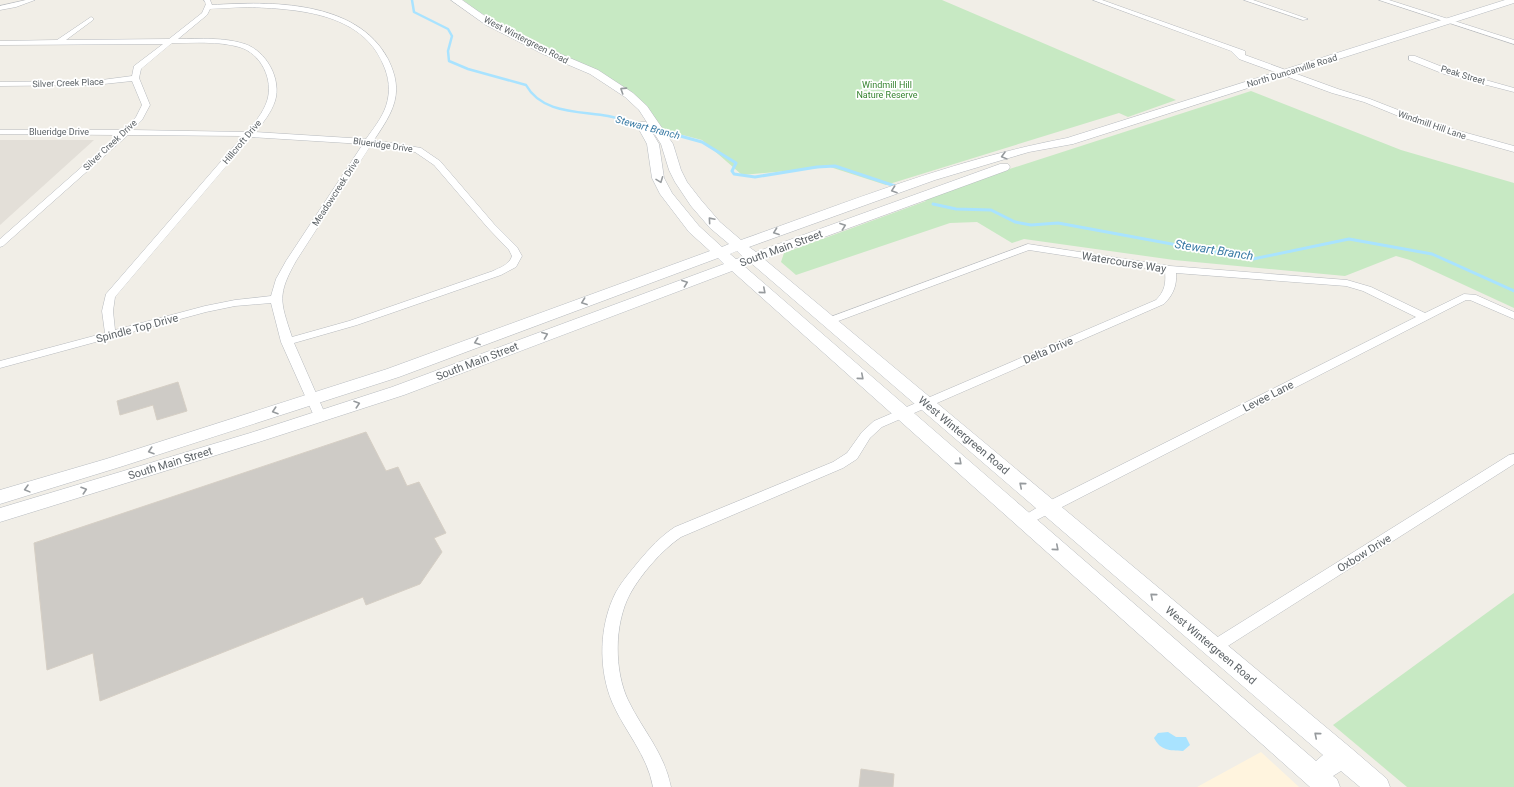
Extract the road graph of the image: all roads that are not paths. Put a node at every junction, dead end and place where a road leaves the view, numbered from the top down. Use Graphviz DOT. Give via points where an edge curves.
graph roads {
  1 [pos="32,0"];
  2 [pos="456,0"];
  3 [pos="1096,0"];
  4 [pos="1247,0"];
  5 [pos="1382,0"];
  6 [pos="1514,0"];
  7 [pos="207,4"];
  8 [pos="0,8"];
  9 [pos="91,19"];
  10 [pos="1305,20"];
  11 [pos="1450,21"];
  12 [pos="59,42"];
  13 [pos="168,42"];
  14 [pos="1514,42"];
  15 [pos="0,43"];
  16 [pos="1412,58"];
  17 [pos="576,66"];
  18 [pos="1289,72"];
  19 [pos="135,78"];
  20 [pos="0,84"];
  21 [pos="1514,90"];
  22 [pos="0,132"];
  23 [pos="124,132"];
  24 [pos="251,134"];
  25 [pos="1069,141"];
  26 [pos="368,142"];
  27 [pos="1514,149"];
  28 [pos="931,177"];
  29 [pos="947,186"];
  30 [pos="0,244"];
  31 [pos="747,252"];
  32 [pos="727,259"];
  33 [pos="1170,269"];
  34 [pos="630,285"];
  35 [pos="275,299"];
  36 [pos="1514,316"];
  37 [pos="594,317"];
  38 [pos="1425,317"];
  39 [pos="829,321"];
  40 [pos="513,328"];
  41 [pos="111,335"];
  42 [pos="287,342"];
  43 [pos="525,343"];
  44 [pos="0,365"];
  45 [pos="312,398"];
  46 [pos="925,402"];
  47 [pos="902,413"];
  48 [pos="320,416"];
  49 [pos="1514,458"];
  50 [pos="114,472"];
  51 [pos="0,497"];
  52 [pos="1048,507"];
  53 [pos="0,515"];
  54 [pos="1025,520"];
  55 [pos="1214,648"];
  56 [pos="1342,756"];
  57 [pos="1322,781"];
  58 [pos="662,787"];
  59 [pos="1378,787"];
  1 -- 8 [label="street"];
  2 -- 17 [label="street, West Wintergreen Road" via="489,23"];
  3 -- 18 [label="street, Windmill Hill Lane" via="1234,51 1242,57"];
  4 -- 10 [label="street"];
  5 -- 11 [label="street"];
  6 -- 11 [label="street, North Duncanville Road"];
  7 -- 13 [label="street" via="205,14"];
  7 -- 26 [label="street, Meadowcreek Drive" via="308,11 341,20 367,35 384,60 393,90 386,115"];
  9 -- 12 [label="street"];
  11 -- 14 [label="street"];
  11 -- 18 [label="street, North Duncanville Road"];
  12 -- 13 [label="street, Hillcroft Drive"];
  12 -- 15 [label="street, Hillcroft Drive"];
  13 -- 19 [label="street" via="137,68"];
  13 -- 24 [label="street, Hillcroft Drive" via="233,44 259,55 272,77 272,98"];
  16 -- 21 [label="street, Peak Street" via="1447,72"];
  31 -- 17 [label="street, West Wintergreen Road, one-way" via="715,225 696,203 675,170 667,146 650,118 629,95 594,72"];
  17 -- 32 [label="street, West Wintergreen Road, one-way" via="626,106 638,119 653,144 658,178 666,194 694,229"];
  18 -- 25 [label="street, North Duncanville Road"];
  18 -- 27 [label="street, Windmill Hill Lane" via="1443,130"];
  19 -- 20 [label="street, Silver Creek Place" via="94,83"];
  19 -- 23 [label="street, Silver Creek Drive" via="146,106 139,118"];
  22 -- 23 [label="street, Blueridge Drive"];
  23 -- 24 [label="street, Blueridge Drive"];
  23 -- 30 [label="street, Silver Creek Drive"];
  24 -- 26 [label="street, Blueridge Drive"];
  24 -- 41 [label="street, Hillcroft Drive" via="110,296 107,319"];
  25 -- 28 [label="street, North Duncanville Road, one-way" via="1012,153"];
  25 -- 29 [label="street, North Duncanville Road" via="1038,155"];
  26 -- 35 [label="street, Meadowcreek Drive" via="286,271"];
  26 -- 42 [label="street, Blueridge Drive" via="418,150 437,163 513,249 517,256 516,262 497,273 353,323"];
  28 -- 29 [label="street"];
  28 -- 31 [label="street, South Main Street, one-way"];
  31 -- 29 [label="street, South Main Street, one-way"];
  31 -- 32 [label="street, South Main Street"];
  31 -- 39 [label="street, West Wintergreen Road"];
  32 -- 34 [label="street, South Main Street"];
  37 -- 32 [label="street, South Main Street, one-way"];
  32 -- 47 [label="street, West Wintergreen Road, one-way"];
  33 -- 38 [label="street, Watercourse Way" via="1347,283 1368,289"];
  33 -- 39 [label="street, Watercourse Way" via="1028,247"];
  33 -- 46 [label="street, Delta Drive" via="1171,288 1160,302"];
  34 -- 37 [label="street" via="634,293 604,304"];
  34 -- 40 [label="street, South Main Street, one-way"];
  35 -- 41 [label="street, Spindle Top Drive" via="219,306"];
  35 -- 42 [label="street"];
  36 -- 38 [label="street, Levee Lane" via="1468,296"];
  43 -- 37 [label="street, South Main Street, one-way"];
  38 -- 52 [label="street, Levee Lane"];
  39 -- 46 [label="street, West Wintergreen Road"];
  40 -- 43 [label="street"];
  40 -- 45 [label="street, South Main Street, one-way" via="393,373"];
  41 -- 44 [label="street, Spindle Top Drive"];
  42 -- 45 [label="street"];
  48 -- 43 [label="street, South Main Street, one-way" via="398,391"];
  45 -- 48 [label="street"];
  45 -- 50 [label="street, South Main Street, one-way"];
  46 -- 47 [label="street, Delta Drive"];
  52 -- 46 [label="street, West Wintergreen Road, one-way"];
  47 -- 54 [label="street, West Wintergreen Road, one-way"];
  47 -- 58 [label="street, Delta Drive" via="878,424 866,435 852,456 838,465 673,535 640,569 623,594 613,622 611,675 620,702 651,753"];
  48 -- 50 [label="street, South Main Street"];
  49 -- 55 [label="street, Oxbow Drive"];
  50 -- 51 [label="street, South Main Street, one-way"];
  53 -- 50 [label="street, South Main Street, one-way"];
  52 -- 54 [label="street, Levee Lane"];
  55 -- 52 [label="street, West Wintergreen Road, one-way"];
  54 -- 57 [label="street, West Wintergreen Road, one-way"];
  56 -- 55 [label="street, West Wintergreen Road, one-way"];
  56 -- 57 [label="street"];
  56 -- 59 [label="street, West Wintergreen Road"];
}
